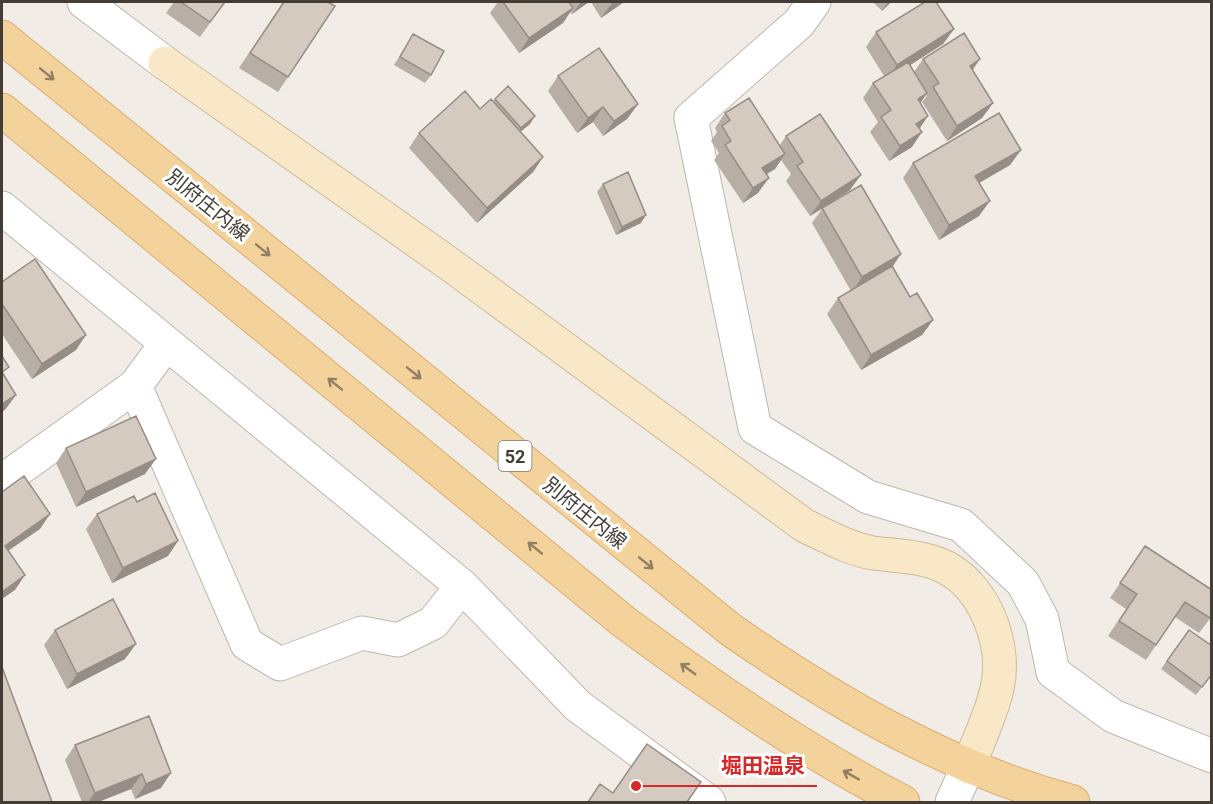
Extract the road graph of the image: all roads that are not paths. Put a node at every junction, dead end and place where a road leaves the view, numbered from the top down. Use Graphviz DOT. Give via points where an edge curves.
graph roads {
  1 [pos="84,2"];
  2 [pos="814,2"];
  3 [pos="2,37"];
  4 [pos="2,110"];
  5 [pos="2,208"];
  6 [pos="166,344"];
  7 [pos="135,386"];
  8 [pos="2,481"];
  9 [pos="462,586"];
  10 [pos="1212,756"];
  11 [pos="968,767"];
  12 [pos="709,802"];
  13 [pos="903,802"];
  14 [pos="952,802"];
  15 [pos="1073,802"];
  1 -- 11 [label="street" via="805,526 871,552 913,557 945,567 970,586 987,612 999,648 998,689"];
  2 -- 10 [label="street" via="799,23 691,118 756,428 868,496 961,525 1023,584 1042,619 1053,672 1113,716"];
  3 -- 11 [label="main road, 別府庄内線 / 52, one-way" via="731,630 848,705"];
  13 -- 4 [label="main road, one-way" via="819,757 624,622"];
  5 -- 6 [label="street"];
  6 -- 7 [label="street"];
  6 -- 9 [label="street"];
  7 -- 8 [label="street"];
  7 -- 9 [label="street" via="248,644 280,664 362,633 398,640 433,623"];
  9 -- 12 [label="street" via="578,706"];
  11 -- 14 [label="street"];
  11 -- 15 [label="main road, 別府庄内線 / 52"];
}
